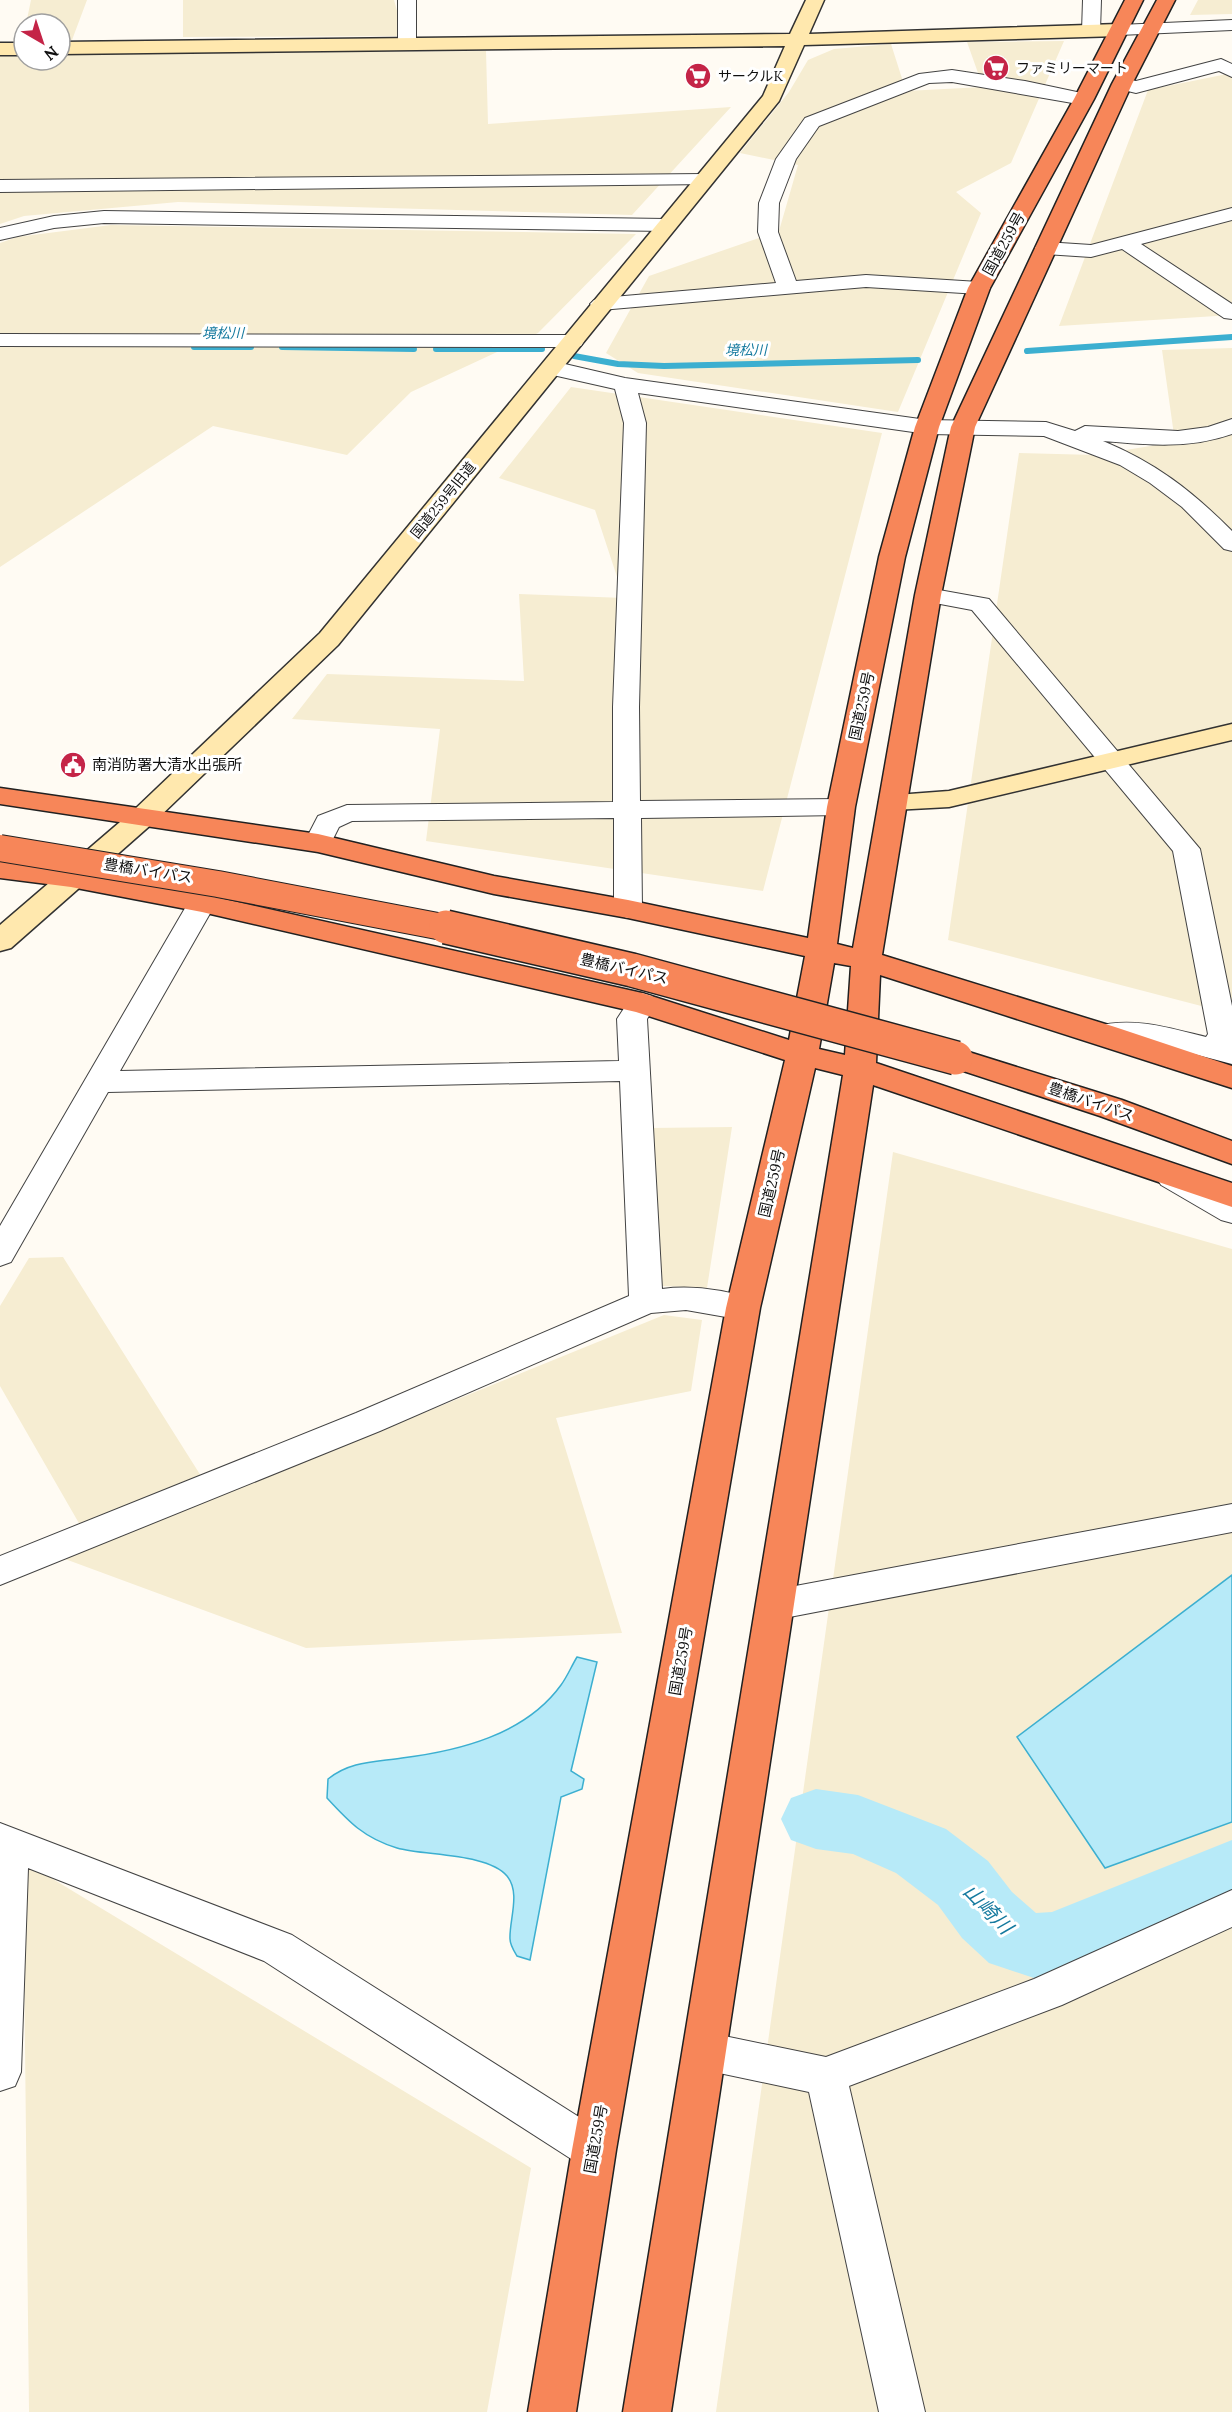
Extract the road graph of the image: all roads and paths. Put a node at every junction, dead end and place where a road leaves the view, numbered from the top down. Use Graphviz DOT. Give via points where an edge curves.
graph roads {
  1 [pos="407,0"];
  2 [pos="815,0"];
  3 [pos="1092,0"];
  4 [pos="1134,0"];
  5 [pos="1159,14"];
  6 [pos="1225,25"];
  7 [pos="1119,30"];
  8 [pos="1091,31"];
  9 [pos="796,40"];
  10 [pos="407,45"];
  11 [pos="72,48"];
  12 [pos="1226,68"];
  13 [pos="1122,84"];
  14 [pos="1084,99"];
  15 [pos="704,180"];
  16 [pos="0,186"];
  17 [pos="1232,214"];
  18 [pos="666,225"];
  19 [pos="0,234"];
  20 [pos="1126,243"];
  21 [pos="1044,248"];
  22 [pos="979,288"];
  23 [pos="789,289"];
  24 [pos="601,304"];
  25 [pos="1232,313"];
  26 [pos="0,340"];
  27 [pos="573,340"];
  28 [pos="552,368"];
  29 [pos="625,385"];
  30 [pos="1232,426"];
  31 [pos="927,427"];
  32 [pos="963,427"];
  33 [pos="1066,435"];
  34 [pos="1232,544"];
  35 [pos="928,595"];
  36 [pos="1232,732"];
  37 [pos="1111,761"];
  38 [pos="0,796"];
  39 [pos="893,802"];
  40 [pos="841,807"];
  41 [pos="626,811"];
  42 [pos="144,816"];
  43 [pos="318,843"];
  44 [pos="0,848"];
  45 [pos="0,869"];
  46 [pos="71,878"];
  47 [pos="202,903"];
  48 [pos="628,909"];
  49 [pos="0,941"];
  50 [pos="821,950"];
  51 [pos="866,960"];
  52 [pos="642,1003"];
  53 [pos="1104,1034"];
  54 [pos="1223,1052"];
  55 [pos="802,1055"];
  56 [pos="860,1069"];
  57 [pos="633,1071"];
  58 [pos="1232,1077"];
  59 [pos="99,1082"];
  60 [pos="1232,1153"];
  61 [pos="1161,1170"];
  62 [pos="1232,1195"];
  63 [pos="1232,1212"];
  64 [pos="0,1254"];
  65 [pos="646,1302"];
  66 [pos="743,1308"];
  67 [pos="1232,1518"];
  68 [pos="0,1571"];
  69 [pos="774,1605"];
  70 [pos="4,1842"];
  71 [pos="1232,1908"];
  72 [pos="705,2051"];
  73 [pos="0,2072"];
  74 [pos="826,2076"];
  75 [pos="594,2151"];
  76 [pos="552,2412"];
  77 [pos="647,2412"];
  78 [pos="902,2412"];
  1 -- 10 [label="street"];
  2 -- 9 [label="street, 国道259号旧道"];
  3 -- 8 [label="street"];
  4 -- 7 [label="highway, 国道259号"];
  5 -- 6 [label="street"];
  5 -- 7 [label="street"];
  5 -- 13 [label="highway"];
  6 -- 12 [label="street"];
  7 -- 8 [label="street"];
  7 -- 14 [label="highway, 国道259号"];
  8 -- 9 [label="street"];
  9 -- 10 [label="street"];
  9 -- 15 [label="street, 国道259号旧道" via="772,97"];
  10 -- 11 [label="street"];
  12 -- 13 [label="street" via="1136,87"];
  13 -- 21 [label="highway"];
  14 -- 22 [label="highway, 国道259号"];
  14 -- 23 [label="street" via="952,76 926,78 812,122 786,159 770,196 768,230"];
  15 -- 16 [label="street"];
  15 -- 18 [label="street, 国道259号旧道"];
  17 -- 20 [label="street"];
  18 -- 19 [label="street" via="104,217 54,222"];
  18 -- 24 [label="street, 国道259号旧道"];
  20 -- 21 [label="street" via="1091,251"];
  20 -- 25 [label="street"];
  21 -- 32 [label="highway"];
  22 -- 23 [label="street" via="866,281"];
  22 -- 31 [label="highway, 国道259号"];
  23 -- 24 [label="street"];
  24 -- 27 [label="street, 国道259号旧道"];
  26 -- 27 [label="street"];
  27 -- 28 [label="street, 国道259号旧道"];
  28 -- 29 [label="street"];
  28 -- 42 [label="street, 国道259号旧道" via="329,639"];
  29 -- 31 [label="street"];
  29 -- 41 [label="street" via="635,423"];
  30 -- 33 [label="street" via="1190,439"];
  31 -- 32 [label="street"];
  31 -- 40 [label="highway, 国道259号" via="892,557"];
  32 -- 33 [label="street" via="1046,429"];
  32 -- 35 [label="highway"];
  33 -- 34 [label="street" via="1128,460 1158,478 1190,502"];
  35 -- 37 [label="street" via="980,604"];
  35 -- 39 [label="highway"];
  36 -- 37 [label="street"];
  37 -- 39 [label="street" via="949,799"];
  37 -- 54 [label="street" via="1186,849 1223,1034"];
  38 -- 42 [label="highway"];
  39 -- 51 [label="highway"];
  40 -- 41 [label="street"];
  40 -- 50 [label="highway, 国道259号"];
  41 -- 43 [label="street" via="347,813 328,822"];
  41 -- 48 [label="street"];
  42 -- 43 [label="highway"];
  42 -- 46 [label="street, 国道259号旧道"];
  43 -- 48 [label="highway" via="494,885"];
  44 -- 60 [label="highway, 豊橋バイパス, bridge" via="159,872 438,926 702,988 956,1058 1112,1108"];
  45 -- 46 [label="highway"];
  46 -- 47 [label="highway"];
  46 -- 49 [label="street, 国道259号旧道"];
  47 -- 52 [label="highway"];
  47 -- 59 [label="street"];
  48 -- 50 [label="highway"];
  50 -- 51 [label="highway"];
  50 -- 55 [label="highway, 国道259号"];
  51 -- 53 [label="highway"];
  51 -- 56 [label="highway"];
  52 -- 55 [label="highway"];
  52 -- 57 [label="street" via="632,1019"];
  53 -- 54 [label="street" via="1148,1032"];
  53 -- 58 [label="highway"];
  55 -- 56 [label="highway"];
  55 -- 66 [label="highway, 国道259号"];
  56 -- 61 [label="highway"];
  56 -- 69 [label="highway"];
  57 -- 59 [label="street"];
  57 -- 65 [label="street"];
  59 -- 64 [label="street"];
  61 -- 62 [label="highway"];
  61 -- 63 [label="street"];
  65 -- 66 [label="street" via="686,1298"];
  65 -- 68 [label="street" via="368,1422"];
  66 -- 75 [label="highway, 国道259号"];
  67 -- 69 [label="street"];
  69 -- 72 [label="highway"];
  70 -- 73 [label="street"];
  70 -- 75 [label="street" via="278,1948"];
  71 -- 74 [label="street" via="1048,1992"];
  72 -- 74 [label="street"];
  72 -- 77 [label="highway"];
  74 -- 78 [label="street"];
  75 -- 76 [label="highway, 国道259号"];
}
